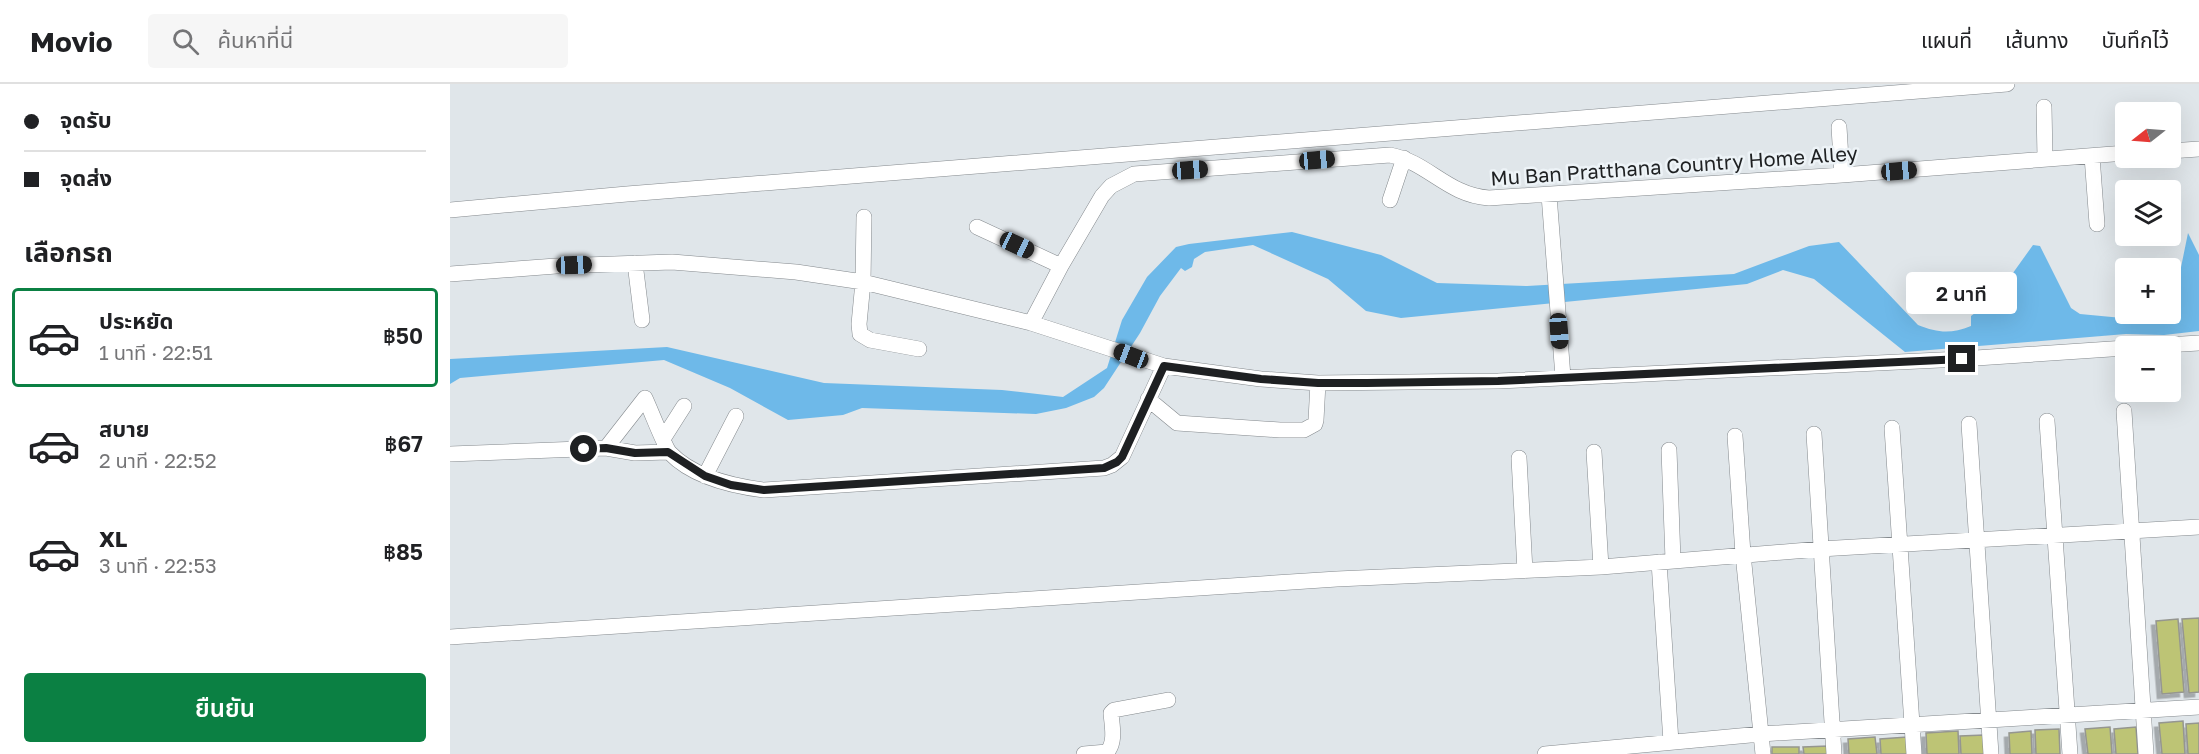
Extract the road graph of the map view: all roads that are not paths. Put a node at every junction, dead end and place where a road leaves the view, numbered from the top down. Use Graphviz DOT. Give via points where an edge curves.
graph roads {
  1 [pos="2007,84"];
  2 [pos="2044,107"];
  3 [pos="1839,127"];
  4 [pos="2199,149"];
  5 [pos="2181,150"];
  6 [pos="2115,154"];
  7 [pos="2092,156"];
  8 [pos="1404,158"];
  9 [pos="2045,158"];
  10 [pos="1842,175"];
  11 [pos="1549,195"];
  12 [pos="1390,200"];
  13 [pos="450,210"];
  14 [pos="864,217"];
  15 [pos="2097,224"];
  16 [pos="977,227"];
  17 [pos="635,263"];
  18 [pos="1061,266"];
  19 [pos="450,274"];
  20 [pos="863,282"];
  21 [pos="642,320"];
  22 [pos="1031,323"];
  23 [pos="2199,343"];
  24 [pos="2181,344"];
  25 [pos="920,349"];
  26 [pos="2115,349"];
  27 [pos="1164,366"];
  28 [pos="1563,377"];
  29 [pos="1318,383"];
  30 [pos="1148,399"];
  31 [pos="684,406"];
  32 [pos="2124,411"];
  33 [pos="736,416"];
  34 [pos="2047,421"];
  35 [pos="1969,424"];
  36 [pos="1892,428"];
  37 [pos="1814,434"];
  38 [pos="1735,436"];
  39 [pos="666,446"];
  40 [pos="606,448"];
  41 [pos="1669,450"];
  42 [pos="1594,452"];
  43 [pos="450,454"];
  44 [pos="1519,458"];
  45 [pos="705,476"];
  46 [pos="2199,527"];
  47 [pos="2132,531"];
  48 [pos="2055,534"];
  49 [pos="1977,539"];
  50 [pos="1900,544"];
  51 [pos="1820,549"];
  52 [pos="1743,555"];
  53 [pos="1666,561"];
  54 [pos="1601,567"];
  55 [pos="1525,571"];
  56 [pos="450,637"];
  57 [pos="1168,700"];
  58 [pos="2199,707"];
  59 [pos="2144,711"];
  60 [pos="2067,715"];
  61 [pos="1989,721"];
  62 [pos="1912,724"];
  63 [pos="1832,730"];
  64 [pos="1761,734"];
  65 [pos="1679,746"];
  66 [pos="1605,751"];
  67 [pos="1084,754"];
  68 [pos="1545,754"];
  69 [pos="1763,754"];
  70 [pos="1834,754"];
  71 [pos="1914,754"];
  72 [pos="1991,754"];
  73 [pos="2070,754"];
  74 [pos="2146,754"];
  1 -- 13 [label="street"];
  2 -- 9 [label="street"];
  3 -- 10 [label="street"];
  4 -- 5 [label="street"];
  6 -- 7 [label="street, Mu Ban Pratthana Country Home Alley"];
  7 -- 9 [label="street, Mu Ban Pratthana Country Home Alley"];
  7 -- 15 [label="street"];
  8 -- 11 [label="street, Mu Ban Pratthana Country Home Alley" via="1475,197"];
  8 -- 12 [label="street"];
  8 -- 18 [label="street, Mu Ban Pratthana Country Home Alley" via="1378,155 1134,174 1111,186 1102,196"];
  9 -- 10 [label="street, Mu Ban Pratthana Country Home Alley"];
  10 -- 11 [label="street, Mu Ban Pratthana Country Home Alley"];
  11 -- 28 [label="street"];
  14 -- 20 [label="street"];
  16 -- 18 [label="street"];
  17 -- 19 [label="street"];
  17 -- 20 [label="street" via="719,264"];
  17 -- 21 [label="street"];
  18 -- 22 [label="street, Mu Ban Pratthana Country Home Alley"];
  20 -- 22 [label="street"];
  20 -- 25 [label="street" via="860,334 870,340"];
  22 -- 27 [label="street"];
  23 -- 24 [label="street"];
  26 -- 28 [label="street"];
  27 -- 29 [label="street"];
  27 -- 30 [label="street"];
  28 -- 29 [label="street"];
  29 -- 30 [label="street" via="1316,420 1304,430 1177,423"];
  30 -- 45 [label="street" via="1122,457 1104,468 764,490"];
  31 -- 39 [label="street"];
  32 -- 47 [label="street"];
  33 -- 45 [label="street"];
  34 -- 48 [label="street"];
  35 -- 49 [label="street"];
  36 -- 50 [label="street"];
  37 -- 51 [label="street"];
  38 -- 52 [label="street"];
  39 -- 40 [label="street" via="635,453"];
  39 -- 40 [label="street" via="645,398"];
  39 -- 45 [label="street"];
  40 -- 43 [label="street"];
  41 -- 53 [label="street"];
  42 -- 54 [label="street"];
  44 -- 55 [label="street"];
  46 -- 47 [label="street"];
  47 -- 48 [label="street"];
  47 -- 59 [label="street"];
  48 -- 49 [label="street"];
  48 -- 60 [label="street"];
  49 -- 50 [label="street"];
  49 -- 61 [label="street"];
  50 -- 51 [label="street"];
  50 -- 62 [label="street"];
  51 -- 52 [label="street"];
  51 -- 63 [label="street"];
  52 -- 53 [label="street"];
  52 -- 64 [label="street"];
  53 -- 54 [label="street"];
  53 -- 65 [label="street"];
  54 -- 55 [label="street"];
  55 -- 56 [label="street" via="1337,579"];
  57 -- 67 [label="street" via="1114,710 1112,742 1107,752"];
  58 -- 59 [label="street"];
  59 -- 60 [label="street"];
  59 -- 74 [label="street"];
  60 -- 61 [label="street"];
  60 -- 73 [label="street"];
  61 -- 62 [label="street"];
  61 -- 72 [label="street"];
  62 -- 63 [label="street"];
  62 -- 71 [label="street"];
  63 -- 64 [label="street"];
  63 -- 70 [label="street"];
  64 -- 65 [label="street"];
  64 -- 69 [label="street"];
  65 -- 66 [label="street"];
  66 -- 68 [label="street"];
}
